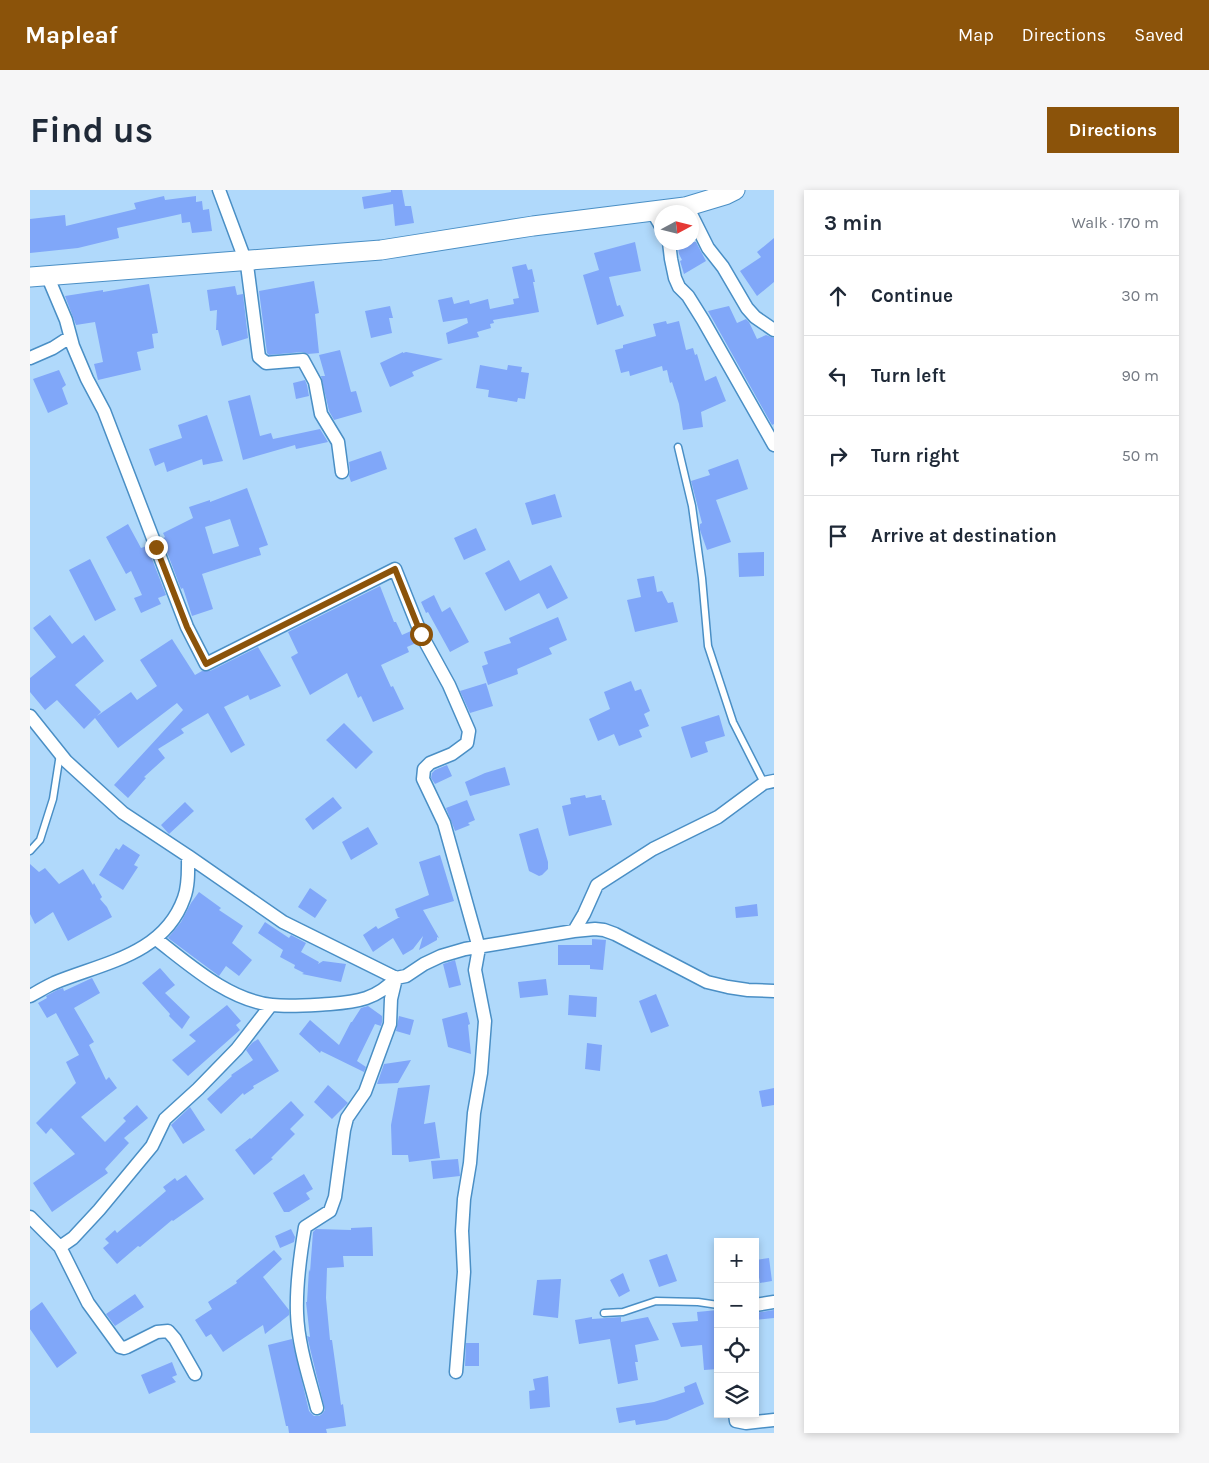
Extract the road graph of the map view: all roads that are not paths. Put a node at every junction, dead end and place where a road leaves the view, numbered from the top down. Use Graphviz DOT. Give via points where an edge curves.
graph roads {
  1 [pos="219,190"];
  2 [pos="735,190"];
  3 [pos="699,207"];
  4 [pos="652,211"];
  5 [pos="654,214"];
  6 [pos="699,231"];
  7 [pos="670,250"];
  8 [pos="39,276"];
  9 [pos="774,330"];
  10 [pos="70,337"];
  11 [pos="30,358"];
  12 [pos="774,445"];
  13 [pos="678,447"];
  14 [pos="342,472"];
  15 [pos="30,716"];
  16 [pos="60,753"];
  17 [pos="769,782"];
  18 [pos="30,850"];
  19 [pos="188,856"];
  20 [pos="574,931"];
  21 [pos="156,939"];
  22 [pos="479,948"];
  23 [pos="396,978"];
  24 [pos="774,991"];
  25 [pos="30,996"];
  26 [pos="272,1005"];
  27 [pos="30,1217"];
  28 [pos="60,1247"];
  29 [pos="774,1302"];
  30 [pos="714,1304"];
  31 [pos="759,1304"];
  32 [pos="604,1313"];
  33 [pos="456,1372"];
  34 [pos="195,1374"];
  35 [pos="317,1408"];
  36 [pos="736,1418"];
  37 [pos="774,1420"];
  1 -- 14 [label="street" via="246,265 259,357 266,363 303,360 315,382 321,414 338,442"];
  2 -- 3 [label="street"];
  4 -- 5 [label="street"];
  4 -- 8 [label="street" via="381,250"];
  6 -- 9 [label="street" via="747,308 755,318"];
  7 -- 12 [label="street" via="679,287 703,320"];
  8 -- 10 [label="street" via="66,320"];
  10 -- 11 [label="street"];
  10 -- 22 [label="street" via="104,411 187,627 206,664 395,569 421,634 469,731 467,743 452,754 430,763 424,769 423,779 444,823"];
  13 -- 17 [label="lane" via="692,506 708,646 733,722"];
  15 -- 16 [label="street"];
  16 -- 18 [label="lane" via="53,799 40,840"];
  16 -- 19 [label="street" via="123,814"];
  17 -- 20 [label="street" via="718,817 653,849 597,885"];
  19 -- 21 [label="street" via="185,897"];
  19 -- 23 [label="street" via="283,922"];
  20 -- 22 [label="street"];
  20 -- 24 [label="street" via="604,930 707,982"];
  21 -- 25 [label="street" via="137,951 52,984"];
  21 -- 26 [label="street" via="221,986 248,999"];
  22 -- 23 [label="street" via="441,956 406,976"];
  22 -- 33 [label="street" via="475,970 485,1021 464,1199 464,1272"];
  23 -- 26 [label="street" via="388,987 355,1002"];
  23 -- 35 [label="street" via="390,1024 365,1092 347,1118 330,1211 305,1227 303,1237 298,1266 297,1314"];
  26 -- 28 [label="street" via="237,1049 165,1119 152,1146 99,1210"];
  27 -- 28 [label="street"];
  28 -- 34 [label="street" via="88,1303 120,1347 127,1347 157,1332 168,1331"];
  29 -- 31 [label="street"];
  30 -- 32 [label="lane" via="656,1301 623,1312"];
  36 -- 37 [label="street" via="736,1421 746,1423"];
}
